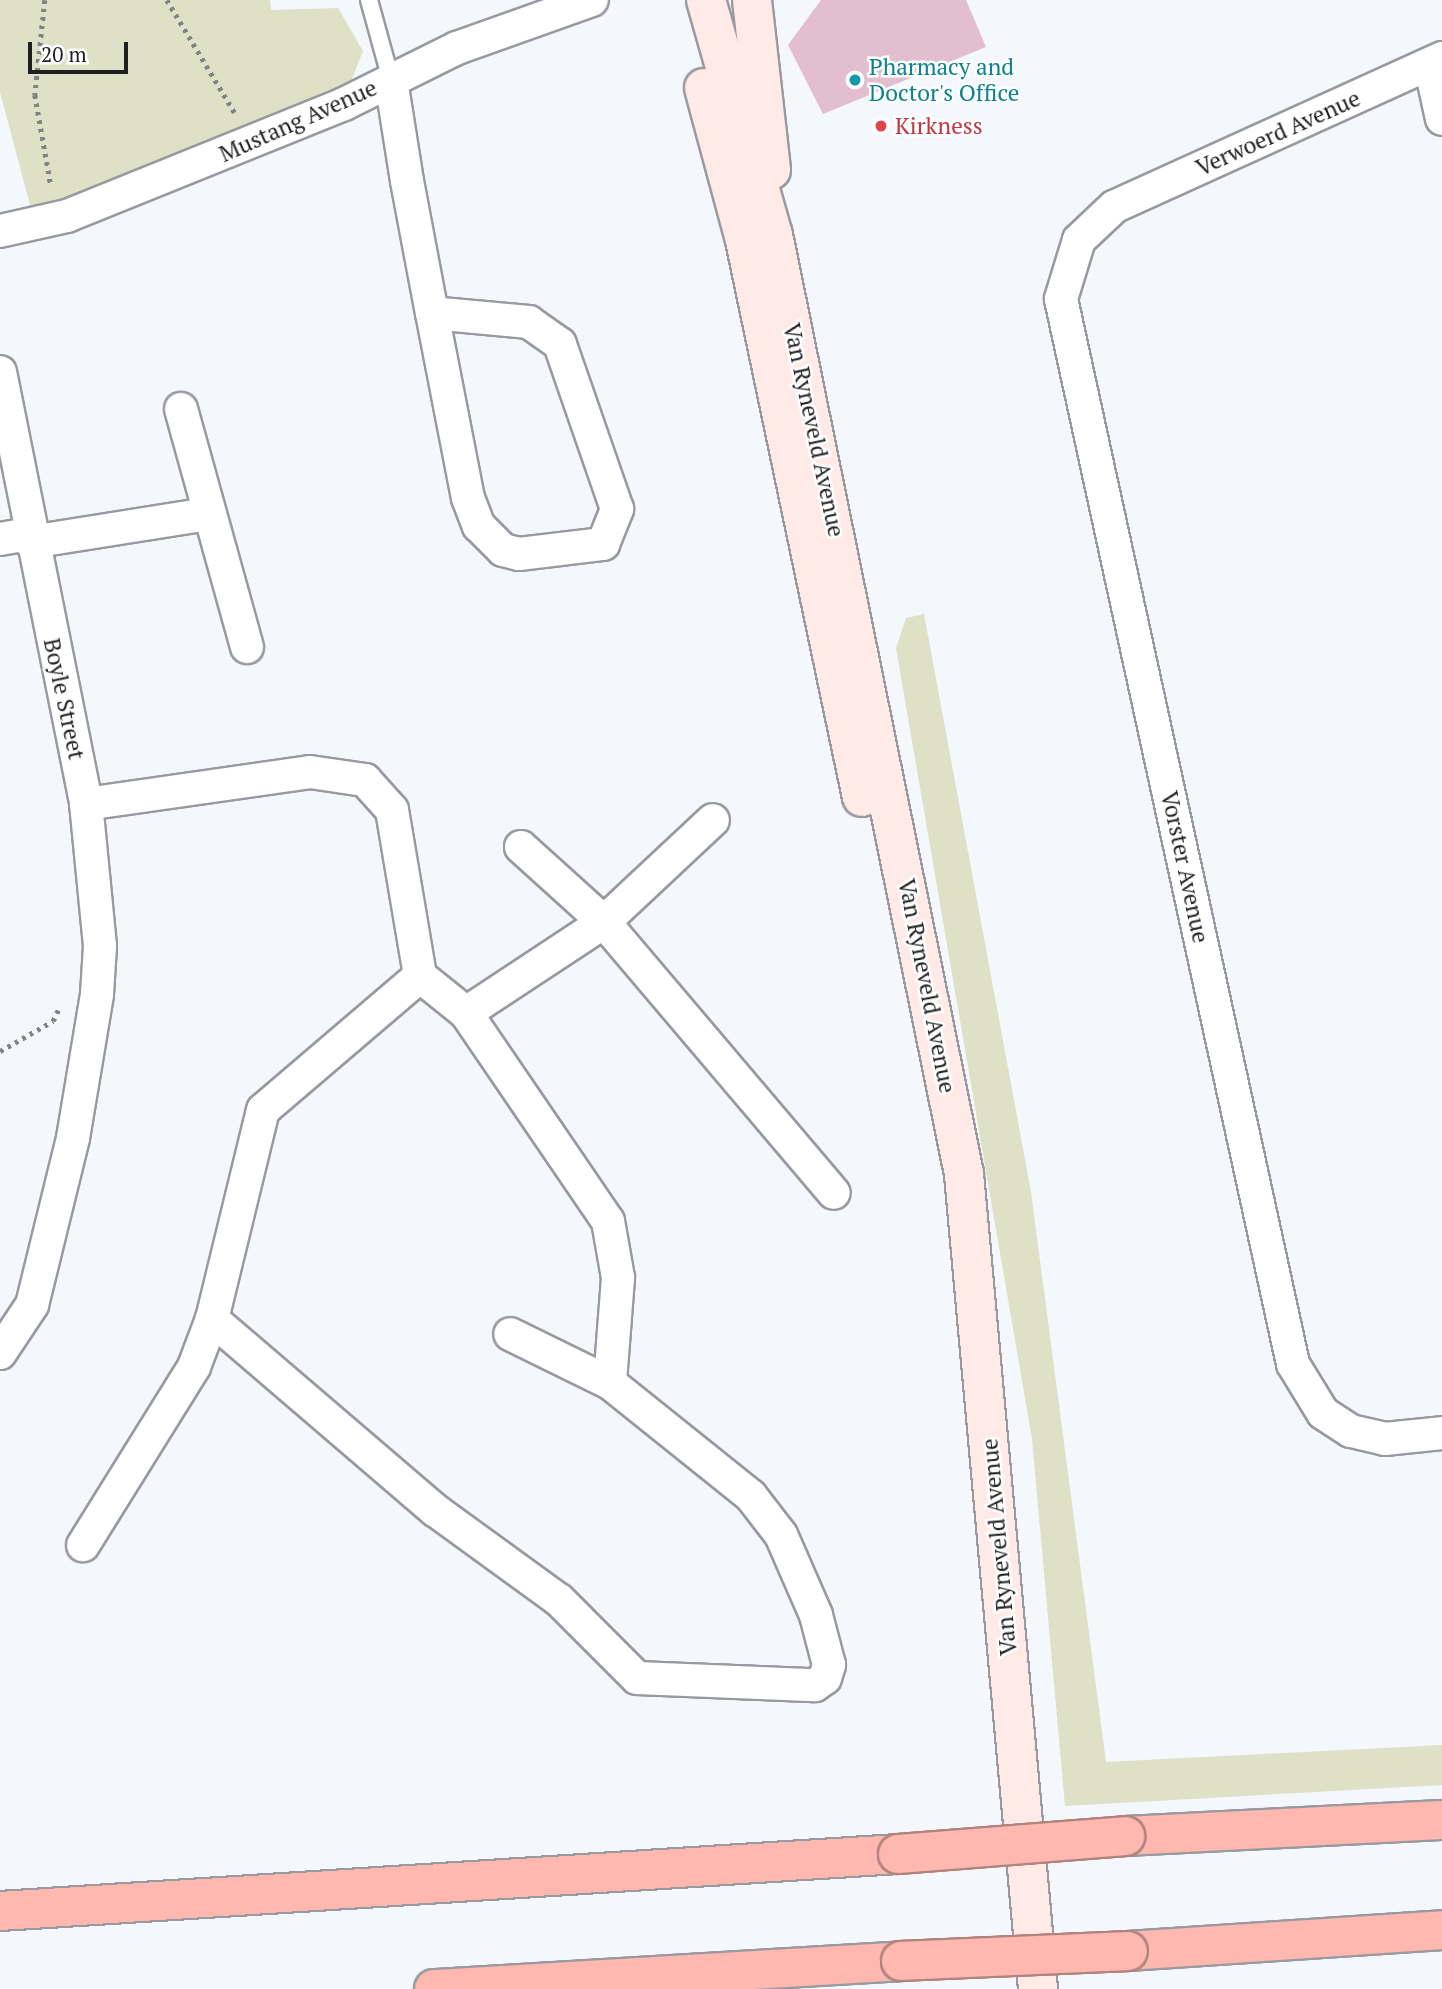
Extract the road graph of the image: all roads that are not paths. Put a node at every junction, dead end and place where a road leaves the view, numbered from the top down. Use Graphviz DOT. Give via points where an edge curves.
graph roads {
  1 [pos="369,0"];
  2 [pos="592,0"];
  3 [pos="681,0"];
  4 [pos="706,0"];
  5 [pos="752,0"];
  6 [pos="1436,61"];
  7 [pos="391,80"];
  8 [pos="1442,119"];
  9 [pos="1114,207"];
  10 [pos="0,231"];
  11 [pos="773,235"];
  12 [pos="432,313"];
  13 [pos="0,372"];
  14 [pos="181,410"];
  15 [pos="207,514"];
  16 [pos="20,539"];
  17 [pos="247,647"];
  18 [pos="86,804"];
  19 [pos="713,820"];
  20 [pos="521,847"];
  21 [pos="604,922"];
  22 [pos="420,976"];
  23 [pos="466,1013"];
  24 [pos="834,1193"];
  25 [pos="212,1319"];
  26 [pos="510,1334"];
  27 [pos="0,1353"];
  28 [pos="610,1383"];
  29 [pos="1442,1433"];
  30 [pos="83,1545"];
  31 [pos="1442,1819"];
  32 [pos="0,1911"];
  33 [pos="1442,1930"];
  34 [pos="434,1989"];
  35 [pos="1012,1989"];
  36 [pos="1038,1989"];
  1 -- 7 [label="lane"];
  2 -- 7 [label="street, Mustang Avenue" via="457,48"];
  3 -- 35 [label="main road, Van Ryneveld Avenue" via="748,253 939,1177 997,1764"];
  4 -- 11 [label="main road, Van Ryneveld Avenue"];
  5 -- 11 [label="main road" via="771,136"];
  6 -- 8 [label="street"];
  6 -- 9 [label="street, Verwoerd Avenue"];
  7 -- 10 [label="street, Mustang Avenue" via="253,143 53,221"];
  7 -- 12 [label="street"];
  9 -- 29 [label="street, Vorster Avenue" via="1079,240 1061,299 1293,1364 1317,1405 1351,1431 1385,1439"];
  11 -- 36 [label="main road, Van Ryneveld Avenue" via="964,1174"];
  12 -- 12 [label="street" via="468,498 489,540 503,550 536,555 603,544 617,509 560,344 529,321"];
  13 -- 16 [label="street, Boyle Street"];
  14 -- 15 [label="street"];
  15 -- 16 [label="street"];
  15 -- 17 [label="street"];
  16 -- 18 [label="street, Boyle Street"];
  18 -- 22 [label="street" via="310,772 365,780 392,810"];
  18 -- 27 [label="street, Boyle Street" via="100,946 97,994 73,1138 32,1305"];
  19 -- 21 [label="street"];
  20 -- 21 [label="street"];
  21 -- 23 [label="street"];
  21 -- 24 [label="street"];
  22 -- 23 [label="street"];
  22 -- 25 [label="street" via="263,1110"];
  23 -- 28 [label="street" via="608,1221 618,1278"];
  25 -- 28 [label="street" via="435,1510 559,1600 638,1678 815,1685 829,1665 781,1535 751,1496"];
  25 -- 30 [label="street" via="178,1398"];
  26 -- 28 [label="street"];
  31 -- 32 [label="highway, bridge"];
  33 -- 34 [label="highway, bridge"];
}
